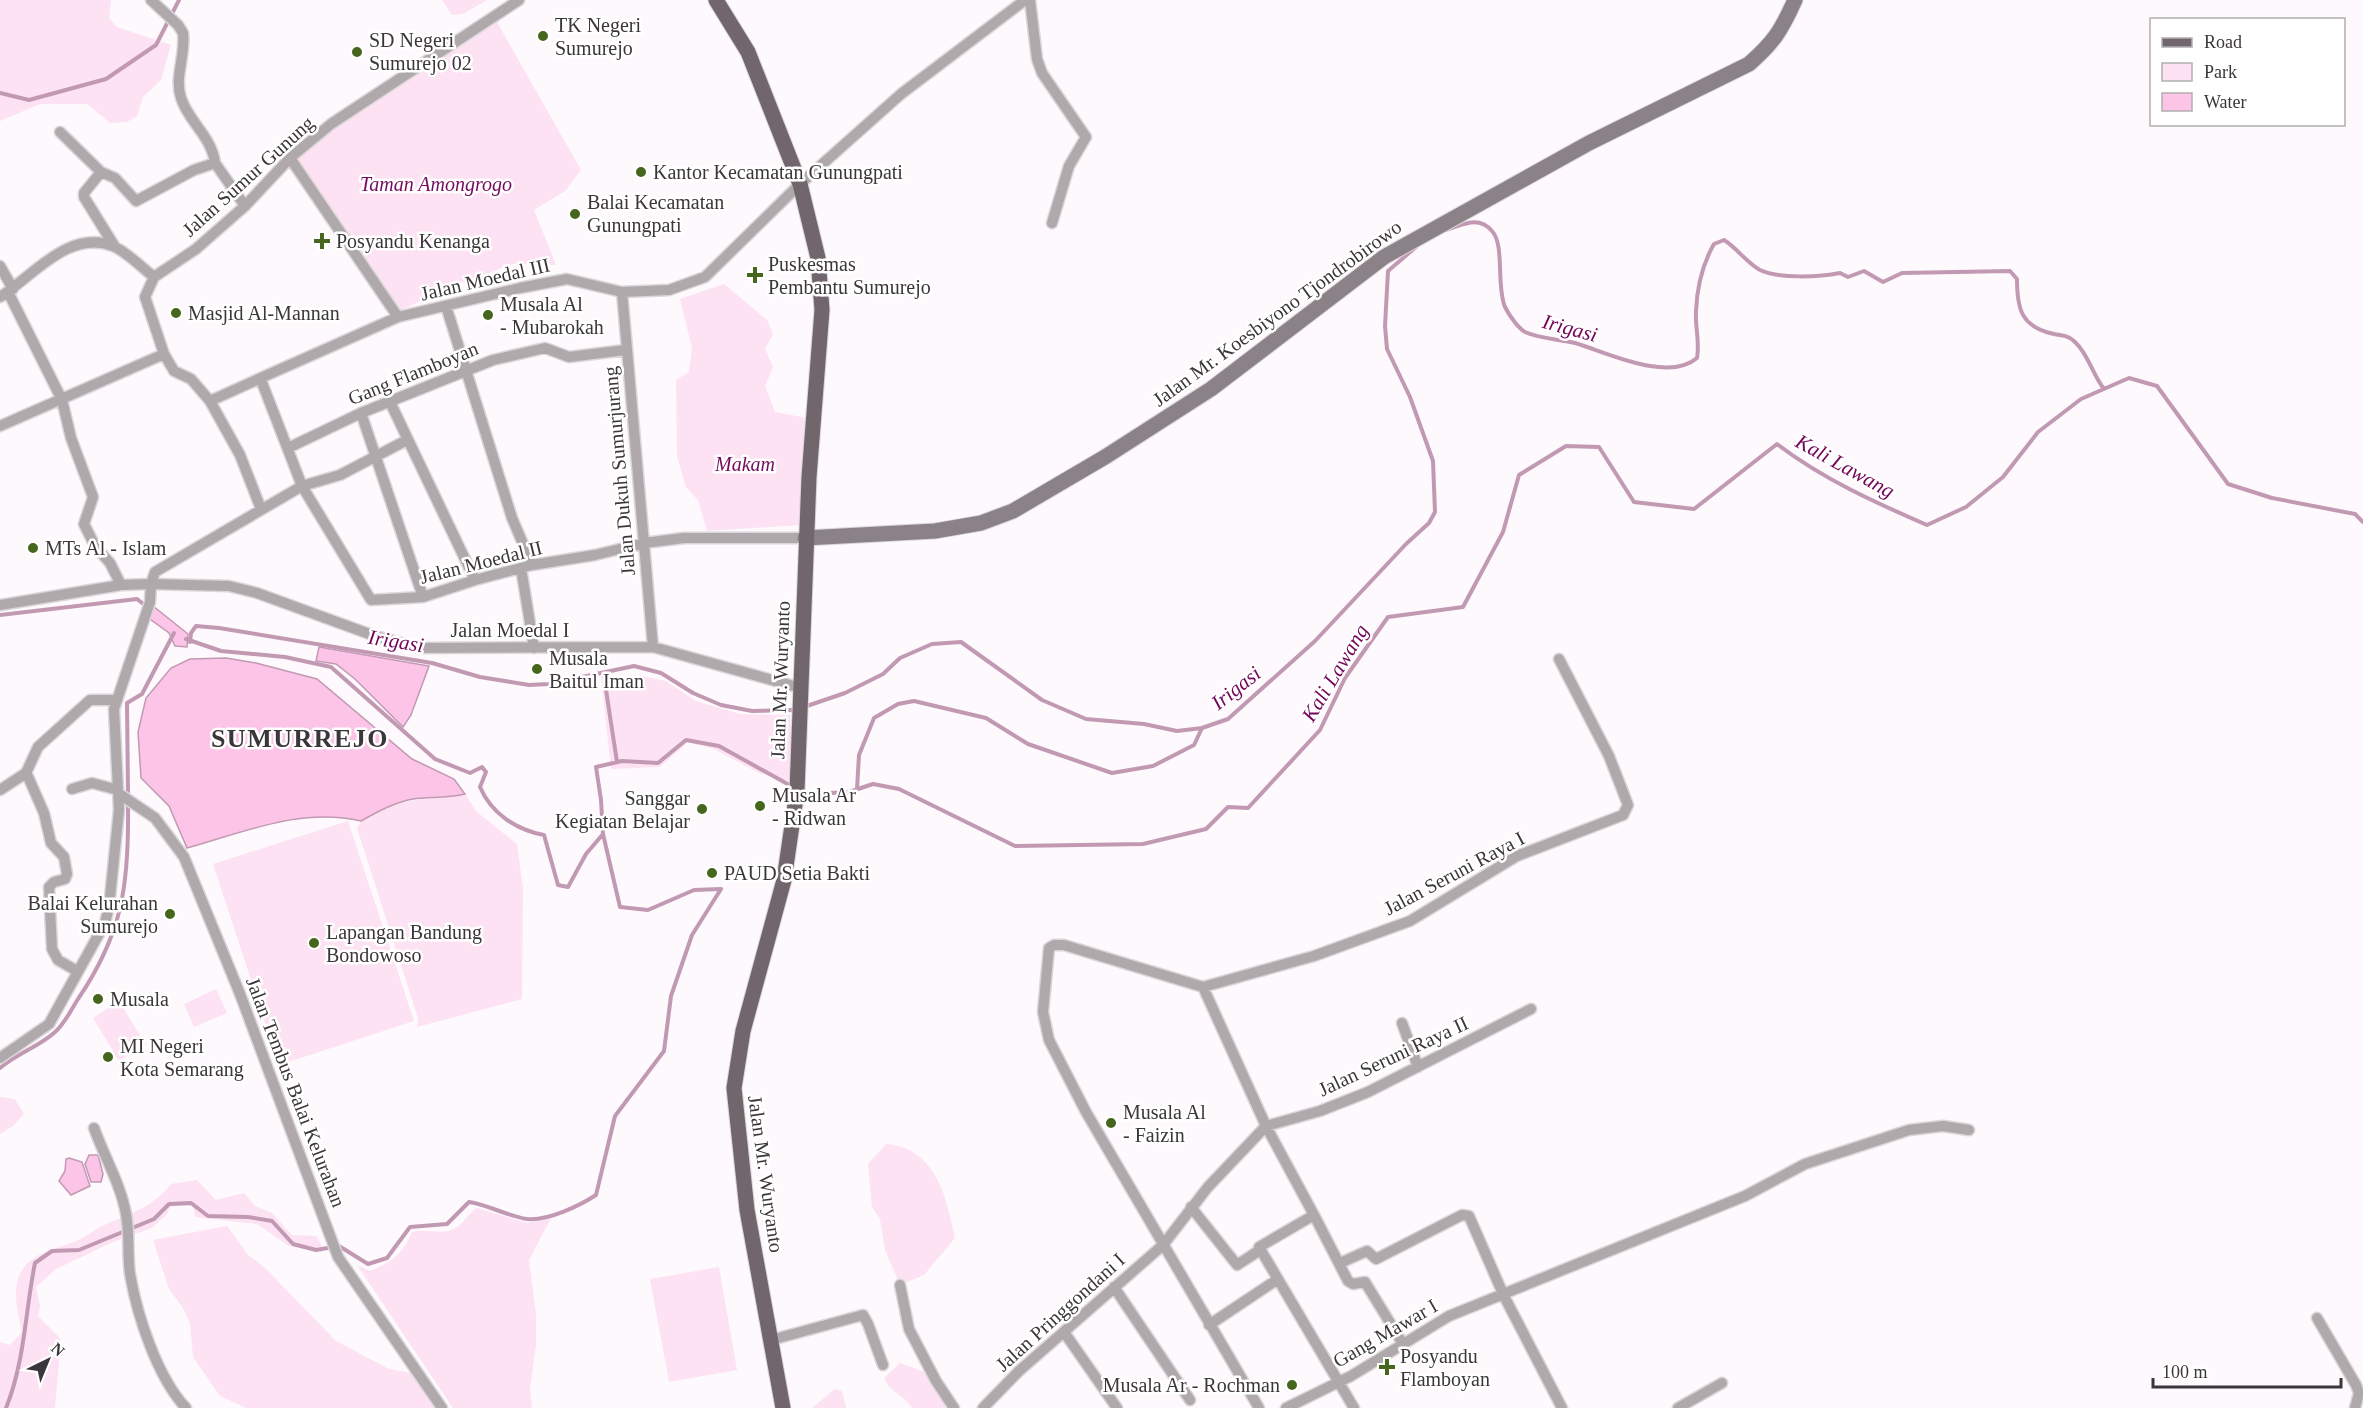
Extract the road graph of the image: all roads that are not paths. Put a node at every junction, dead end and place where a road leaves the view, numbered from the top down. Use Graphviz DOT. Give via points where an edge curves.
graph roads {
  1 [pos="151,0"];
  2 [pos="519,0"];
  3 [pos="716,0"];
  4 [pos="1025,0"];
  5 [pos="1030,0"];
  6 [pos="1795,0"];
  7 [pos="60,132"];
  8 [pos="290,158"];
  9 [pos="214,163"];
  10 [pos="101,172"];
  11 [pos="800,184"];
  12 [pos="245,206"];
  13 [pos="1052,223"];
  14 [pos="115,247"];
  15 [pos="0,266"];
  16 [pos="154,277"];
  17 [pos="622,292"];
  18 [pos="7,293"];
  19 [pos="446,306"];
  20 [pos="398,317"];
  21 [pos="625,350"];
  22 [pos="164,354"];
  23 [pos="466,371"];
  24 [pos="263,377"];
  25 [pos="62,400"];
  26 [pos="210,401"];
  27 [pos="390,402"];
  28 [pos="361,413"];
  29 [pos="0,426"];
  30 [pos="407,440"];
  31 [pos="288,448"];
  32 [pos="375,457"];
  33 [pos="302,486"];
  34 [pos="261,509"];
  35 [pos="806,538"];
  36 [pos="644,543"];
  37 [pos="526,566"];
  38 [pos="475,580"];
  39 [pos="151,584"];
  40 [pos="121,585"];
  41 [pos="423,597"];
  42 [pos="0,605"];
  43 [pos="653,647"];
  44 [pos="534,648"];
  45 [pos="1559,659"];
  46 [pos="801,687"];
  47 [pos="116,700"];
  48 [pos="26,772"];
  49 [pos="72,789"];
  50 [pos="0,790"];
  51 [pos="118,791"];
  52 [pos="77,971"];
  53 [pos="1203,987"];
  54 [pos="1532,1009"];
  55 [pos="1402,1023"];
  56 [pos="0,1058"];
  57 [pos="1418,1066"];
  58 [pos="1266,1126"];
  59 [pos="94,1128"];
  60 [pos="1969,1130"];
  61 [pos="1191,1208"];
  62 [pos="1314,1215"];
  63 [pos="1163,1245"];
  64 [pos="1260,1250"];
  65 [pos="1340,1263"];
  66 [pos="1278,1279"];
  67 [pos="900,1285"];
  68 [pos="1114,1287"];
  69 [pos="1504,1296"];
  70 [pos="2317,1318"];
  71 [pos="1209,1325"];
  72 [pos="1064,1332"];
  73 [pos="771,1340"];
  74 [pos="1403,1344"];
  75 [pos="883,1365"];
  76 [pos="1336,1382"];
  77 [pos="1722,1383"];
  78 [pos="1190,1400"];
  79 [pos="186,1408"];
  80 [pos="442,1408"];
  81 [pos="783,1408"];
  82 [pos="954,1408"];
  83 [pos="983,1408"];
  84 [pos="1117,1408"];
  85 [pos="1259,1408"];
  86 [pos="1286,1408"];
  87 [pos="1353,1408"];
  88 [pos="1562,1408"];
  89 [pos="1678,1408"];
  90 [pos="2355,1408"];
  1 -- 9 [label="street" via="178,25 184,43 180,95 186,112 213,152"];
  2 -- 8 [label="street, Jalan Sumur Gunung" via="331,124"];
  3 -- 11 [label="main road, Jalan Mr. Wuryanto" via="748,52"];
  4 -- 11 [label="street, Jalan Moedal III" via="902,94"];
  5 -- 13 [label="street" via="1042,73 1086,137 1069,166"];
  6 -- 35 [label="main road, Jalan Mr. Koesbiyono Tjondrobirowo" via="1782,30 1749,64 1589,143 1384,257 1211,389 1013,511 981,523 935,531"];
  7 -- 10 [label="street"];
  8 -- 12 [label="street, Jalan Sumur Gunung"];
  8 -- 20 [label="street"];
  9 -- 10 [label="street" via="136,201 115,178"];
  9 -- 12 [label="street"];
  10 -- 14 [label="street" via="84,197"];
  11 -- 17 [label="street, Jalan Moedal III" via="705,277 669,290"];
  11 -- 35 [label="main road, Jalan Mr. Wuryanto" via="818,258 822,310"];
  12 -- 16 [label="street, Jalan Sumur Gunung" via="196,249"];
  14 -- 16 [label="street"];
  14 -- 18 [label="street" via="93,240 80,242 60,252"];
  15 -- 18 [label="street"];
  16 -- 22 [label="street" via="145,297"];
  17 -- 19 [label="street, Jalan Moedal III" via="567,279"];
  17 -- 21 [label="street, Jalan Dukuh Sumurjurang"];
  18 -- 25 [label="street"];
  19 -- 20 [label="street, Jalan Moedal III"];
  19 -- 23 [label="street"];
  20 -- 24 [label="street, Jalan Moedal III"];
  21 -- 23 [label="street, Gang Flamboyan" via="569,357 545,348"];
  21 -- 36 [label="street, Jalan Dukuh Sumurjurang"];
  22 -- 25 [label="street"];
  22 -- 26 [label="street" via="174,371 191,379"];
  23 -- 27 [label="street, Gang Flamboyan"];
  23 -- 37 [label="street"];
  24 -- 26 [label="street, Jalan Moedal III"];
  24 -- 31 [label="street"];
  25 -- 29 [label="street"];
  25 -- 40 [label="street" via="93,497 84,524"];
  26 -- 34 [label="street" via="240,455"];
  27 -- 28 [label="street, Gang Flamboyan"];
  27 -- 30 [label="street"];
  28 -- 31 [label="street, Gang Flamboyan"];
  28 -- 32 [label="street"];
  30 -- 32 [label="street"];
  30 -- 38 [label="street"];
  31 -- 33 [label="street"];
  32 -- 33 [label="street" via="340,475"];
  32 -- 41 [label="street"];
  33 -- 34 [label="street"];
  33 -- 41 [label="street, Jalan Moedal II" via="368,598"];
  34 -- 39 [label="street" via="155,572"];
  35 -- 36 [label="street, Jalan Moedal II" via="684,538"];
  35 -- 46 [label="main road, Jalan Mr. Wuryanto"];
  36 -- 37 [label="street, Jalan Moedal II"];
  36 -- 43 [label="street, Jalan Dukuh Sumurjurang"];
  37 -- 38 [label="street, Jalan Moedal II"];
  37 -- 44 [label="street"];
  38 -- 41 [label="street, Jalan Moedal II"];
  39 -- 40 [label="street, Jalan Moedal I"];
  39 -- 44 [label="street, Jalan Moedal I" via="229,586 420,648"];
  39 -- 47 [label="street" via="150,602"];
  40 -- 42 [label="street, Jalan Moedal I"];
  43 -- 44 [label="street, Jalan Moedal I"];
  43 -- 46 [label="street, Jalan Moedal I"];
  45 -- 53 [label="street, Jalan Seruni Raya I" via="1609,756 1628,805 1623,815 1517,856 1410,921 1314,956"];
  46 -- 73 [label="main road, Jalan Mr. Wuryanto" via="796,791 784,880 743,1031 734,1088 747,1210"];
  47 -- 48 [label="street" via="90,700 39,746"];
  47 -- 51 [label="street"];
  48 -- 50 [label="street"];
  48 -- 52 [label="street" via="44,813 51,843 64,857 67,874 50,887 52,949 58,960"];
  49 -- 51 [label="street" via="92,783"];
  51 -- 52 [label="street" via="110,907 94,945"];
  51 -- 80 [label="street, Jalan Tembus Balai Kelurahan" via="155,818 184,857 240,994 338,1257"];
  52 -- 56 [label="street" via="49,1024"];
  53 -- 58 [label="street"];
  53 -- 63 [label="street" via="1064,945 1049,948 1046,960 1047,1035 1086,1112"];
  54 -- 57 [label="street, Jalan Seruni Raya II"];
  55 -- 57 [label="street"];
  57 -- 58 [label="street, Jalan Seruni Raya II" via="1346,1101"];
  58 -- 61 [label="street"];
  58 -- 62 [label="street"];
  59 -- 79 [label="street" via="126,1212 130,1273 143,1321 156,1358"];
  60 -- 69 [label="street, Gang Mawar I" via="1943,1126 1910,1130 1805,1164 1745,1196"];
  61 -- 63 [label="street"];
  61 -- 64 [label="street" via="1236,1264"];
  62 -- 64 [label="street" via="1259,1245"];
  62 -- 65 [label="street"];
  63 -- 68 [label="street, Jalan Pringgondani I"];
  63 -- 71 [label="street"];
  64 -- 66 [label="street"];
  65 -- 69 [label="street" via="1367,1251 1376,1259 1465,1214 1471,1217"];
  65 -- 74 [label="street" via="1350,1283 1365,1282"];
  66 -- 71 [label="street"];
  66 -- 76 [label="street"];
  67 -- 82 [label="street" via="909,1329"];
  68 -- 72 [label="street, Jalan Pringgondani I"];
  68 -- 78 [label="street"];
  69 -- 74 [label="street, Gang Mawar I" via="1449,1317"];
  69 -- 88 [label="street"];
  70 -- 90 [label="street" via="2360,1393"];
  71 -- 85 [label="street"];
  72 -- 83 [label="street, Jalan Pringgondani I"];
  72 -- 84 [label="street"];
  73 -- 75 [label="street" via="862,1315"];
  73 -- 81 [label="main road, Jalan Mr. Wuryanto"];
  74 -- 76 [label="street, Gang Mawar I"];
  76 -- 86 [label="street, Gang Mawar I"];
  76 -- 87 [label="street"];
  77 -- 89 [label="street"];
}
